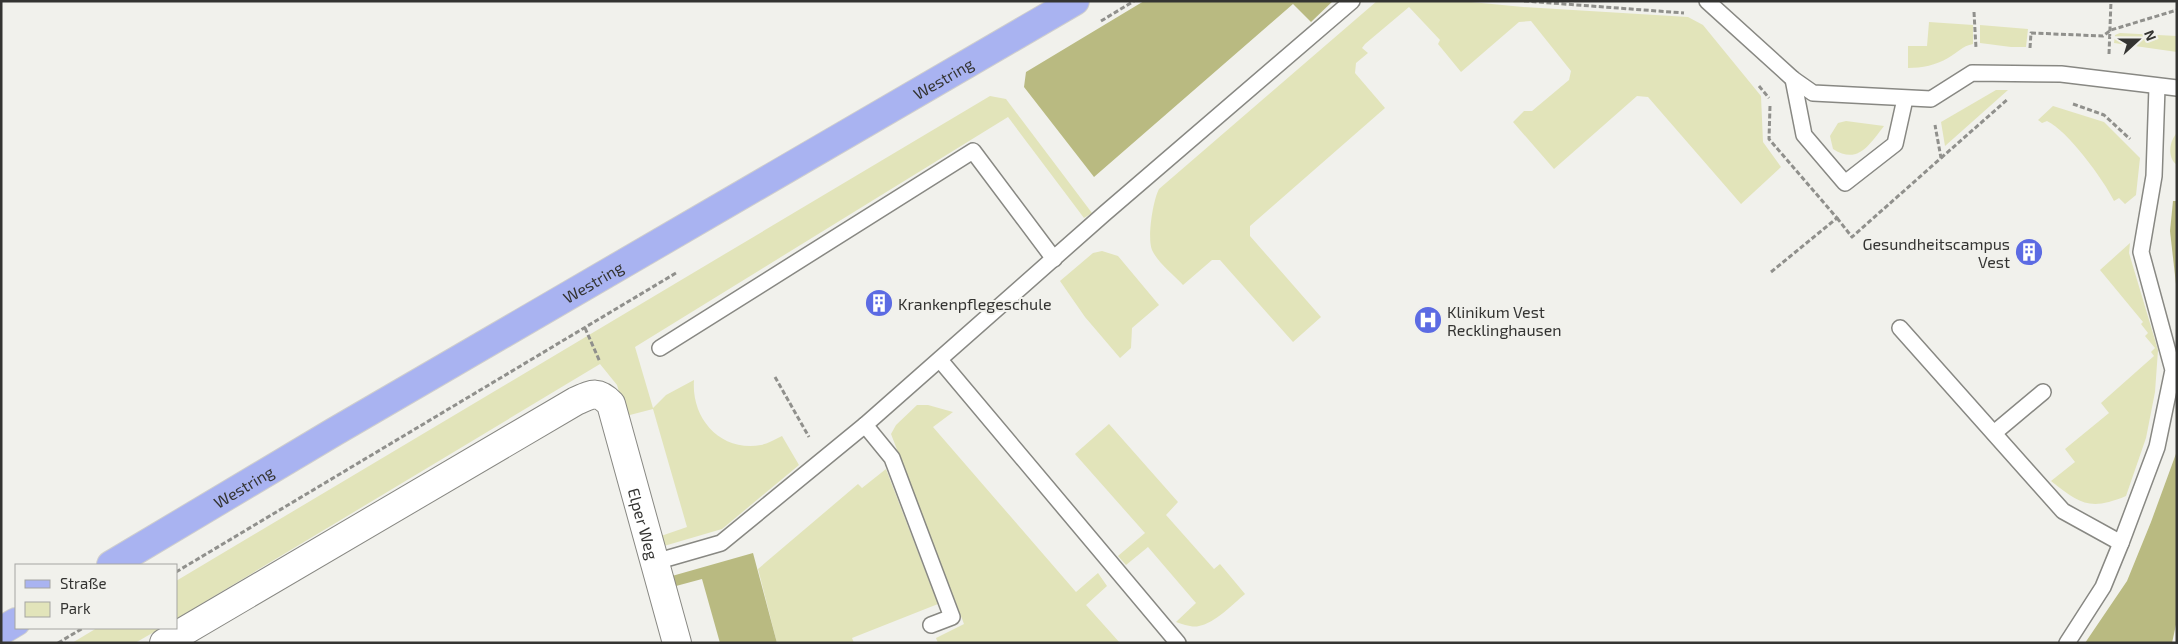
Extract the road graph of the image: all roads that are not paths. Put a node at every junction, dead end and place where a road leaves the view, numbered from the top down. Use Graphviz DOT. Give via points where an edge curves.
graph roads {
  1 [pos="1075,1"];
  2 [pos="1352,1"];
  3 [pos="1707,1"];
  4 [pos="1794,79"];
  5 [pos="2157,87"];
  6 [pos="2177,88"];
  7 [pos="1905,99"];
  8 [pos="1054,259"];
  9 [pos="1900,328"];
  10 [pos="660,348"];
  11 [pos="940,360"];
  12 [pos="2042,392"];
  13 [pos="865,425"];
  14 [pos="1994,433"];
  15 [pos="2121,543"];
  16 [pos="655,562"];
  17 [pos="113,564"];
  18 [pos="15,623"];
  19 [pos="931,624"];
  20 [pos="1,631"];
  21 [pos="164,643"];
  22 [pos="677,643"];
  23 [pos="1178,643"];
  24 [pos="2067,643"];
  1 -- 17 [label="main road, Westring"];
  2 -- 8 [label="lane"];
  3 -- 4 [label="lane"];
  4 -- 7 [label="lane" via="1813,93"];
  4 -- 7 [label="lane" via="1804,135 1845,182 1894,144"];
  5 -- 6 [label="lane"];
  5 -- 7 [label="lane" via="2061,74 1972,73 1931,99"];
  5 -- 15 [label="lane" via="2154,176 2141,252 2173,370 2157,447"];
  8 -- 10 [label="lane" via="972,151"];
  8 -- 11 [label="lane"];
  9 -- 14 [label="lane"];
  11 -- 13 [label="lane"];
  11 -- 23 [label="lane"];
  12 -- 14 [label="lane"];
  13 -- 16 [label="lane" via="721,543"];
  13 -- 19 [label="lane" via="892,458 952,618"];
  14 -- 15 [label="lane" via="2063,511"];
  15 -- 24 [label="lane" via="2103,587"];
  16 -- 21 [label="street, Elper Weg" via="611,404 603,395 594,394 576,401"];
  16 -- 22 [label="street, Elper Weg"];
  18 -- 20 [label="main road"];
}
